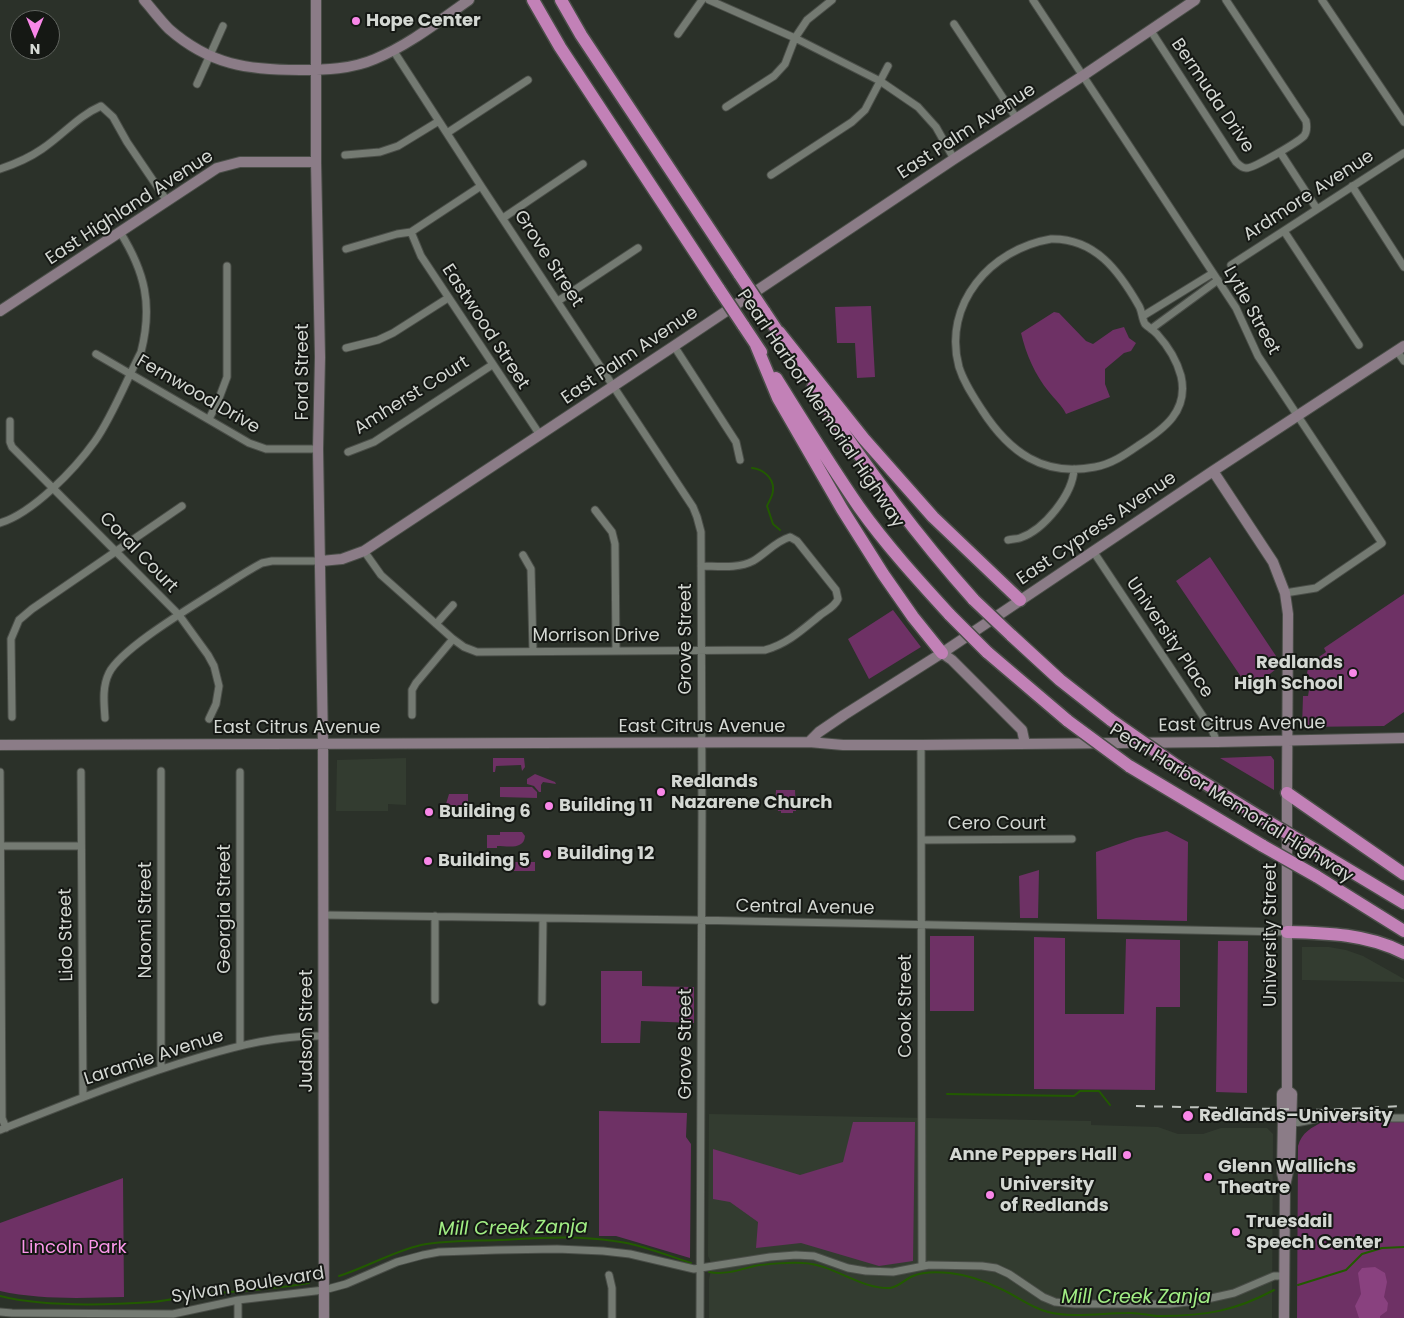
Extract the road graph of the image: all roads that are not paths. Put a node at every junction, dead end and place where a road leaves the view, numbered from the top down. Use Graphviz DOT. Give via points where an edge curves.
graph roads {
  1 [pos="144,0"];
  2 [pos="316,0"];
  3 [pos="469,0"];
  4 [pos="533,0"];
  5 [pos="561,0"];
  6 [pos="702,0"];
  7 [pos="709,0"];
  8 [pos="832,0"];
  9 [pos="1033,0"];
  10 [pos="1195,0"];
  11 [pos="1226,0"];
  12 [pos="1322,0"];
  13 [pos="954,24"];
  14 [pos="223,26"];
  15 [pos="1151,31"];
  16 [pos="678,34"];
  17 [pos="795,38"];
  18 [pos="393,50"];
  19 [pos="209,55"];
  20 [pos="888,66"];
  21 [pos="316,70"];
  22 [pos="1084,76"];
  23 [pos="528,80"];
  24 [pos="880,82"];
  25 [pos="196,84"];
  26 [pos="726,107"];
  27 [pos="1017,119"];
  28 [pos="439,121"];
  29 [pos="1404,122"];
  30 [pos="447,133"];
  31 [pos="1280,152"];
  32 [pos="1404,153"];
  33 [pos="344,155"];
  34 [pos="954,159"];
  35 [pos="316,162"];
  36 [pos="583,164"];
  37 [pos="0,169"];
  38 [pos="771,175"];
  39 [pos="481,186"];
  40 [pos="1352,186"];
  41 [pos="167,201"];
  42 [pos="1318,209"];
  43 [pos="503,218"];
  44 [pos="1284,231"];
  45 [pos="120,232"];
  46 [pos="411,232"];
  47 [pos="638,248"];
  48 [pos="346,249"];
  49 [pos="1231,265"];
  50 [pos="226,266"];
  51 [pos="1404,267"];
  52 [pos="1213,273"];
  53 [pos="1218,280"];
  54 [pos="448,298"];
  55 [pos="558,301"];
  56 [pos="0,311"];
  57 [pos="1143,316"];
  58 [pos="1151,329"];
  59 [pos="779,332"];
  60 [pos="756,345"];
  61 [pos="1359,345"];
  62 [pos="674,346"];
  63 [pos="346,348"];
  64 [pos="1400,348"];
  65 [pos="96,354"];
  66 [pos="1404,361"];
  67 [pos="492,364"];
  68 [pos="130,374"];
  69 [pos="614,386"];
  70 [pos="1297,416"];
  71 [pos="209,420"];
  72 [pos="10,421"];
  73 [pos="540,435"];
  74 [pos="318,450"];
  75 [pos="348,452"];
  76 [pos="740,460"];
  77 [pos="1074,469"];
  78 [pos="1213,471"];
  79 [pos="53,488"];
  80 [pos="182,506"];
  81 [pos="595,510"];
  82 [pos="0,523"];
  83 [pos="1008,540"];
  84 [pos="115,551"];
  85 [pos="364,551"];
  86 [pos="1093,551"];
  87 [pos="523,555"];
  88 [pos="321,561"];
  89 [pos="701,566"];
  90 [pos="1285,593"];
  91 [pos="1020,600"];
  92 [pos="453,605"];
  93 [pos="178,615"];
  94 [pos="436,624"];
  95 [pos="453,639"];
  96 [pos="533,651"];
  97 [pos="616,651"];
  98 [pos="702,651"];
  99 [pos="942,653"];
  100 [pos="412,715"];
  101 [pos="12,717"];
  102 [pos="105,718"];
  103 [pos="209,719"];
  104 [pos="1404,738"];
  105 [pos="1287,740"];
  106 [pos="809,742"];
  107 [pos="1217,742"];
  108 [pos="702,743"];
  109 [pos="1025,744"];
  110 [pos="0,745"];
  111 [pos="323,745"];
  112 [pos="921,745"];
  113 [pos="161,771"];
  114 [pos="0,772"];
  115 [pos="81,772"];
  116 [pos="240,772"];
  117 [pos="1287,793"];
  118 [pos="1072,839"];
  119 [pos="922,840"];
  120 [pos="0,846"];
  121 [pos="81,846"];
  122 [pos="1404,874"];
  123 [pos="1404,903"];
  124 [pos="323,915"];
  125 [pos="435,916"];
  126 [pos="543,918"];
  127 [pos="701,921"];
  128 [pos="921,925"];
  129 [pos="1404,931"];
  130 [pos="1287,932"];
  131 [pos="1404,953"];
  132 [pos="434,1000"];
  133 [pos="542,1002"];
  134 [pos="323,1036"];
  135 [pos="240,1045"];
  136 [pos="161,1068"];
  137 [pos="1287,1090"];
  138 [pos="83,1097"];
  139 [pos="1404,1118"];
  140 [pos="1292,1124"];
  141 [pos="3,1129"];
  142 [pos="1285,1186"];
  143 [pos="700,1266"];
  144 [pos="922,1266"];
  145 [pos="609,1274"];
  146 [pos="1284,1276"];
  147 [pos="324,1290"];
  148 [pos="238,1300"];
  149 [pos="0,1312"];
  150 [pos="77,1316"];
  151 [pos="158,1316"];
  152 [pos="238,1318"];
  153 [pos="324,1318"];
  154 [pos="612,1318"];
  155 [pos="700,1318"];
  156 [pos="1284,1318"];
  1 -- 19 [label="main road" via="168,28"];
  2 -- 21 [label="main road, Ford Street"];
  3 -- 18 [label="main road"];
  4 -- 60 [label="highway, Pearl Harbor Memorial Highway, bridge" via="560,47"];
  5 -- 59 [label="highway, Pearl Harbor Memorial Highway, bridge" via="580,35"];
  6 -- 16 [label="street"];
  7 -- 17 [label="street"];
  8 -- 17 [label="street" via="807,20"];
  9 -- 22 [label="street, Lytle Street"];
  10 -- 15 [label="main road, East Palm Avenue"];
  11 -- 31 [label="street" via="1306,121 1303,136"];
  12 -- 29 [label="street"];
  13 -- 27 [label="street"];
  14 -- 19 [label="street"];
  15 -- 22 [label="main road, East Palm Avenue"];
  15 -- 31 [label="street, Bermuda Drive" via="1241,167 1250,168"];
  17 -- 24 [label="street"];
  17 -- 26 [label="street" via="785,64 774,76"];
  18 -- 21 [label="main road" via="344,68"];
  18 -- 28 [label="street, Grove Street"];
  19 -- 21 [label="main road" via="244,68"];
  19 -- 25 [label="street"];
  20 -- 24 [label="street"];
  21 -- 35 [label="main road, Ford Street"];
  22 -- 27 [label="main road, East Palm Avenue"];
  22 -- 52 [label="street, Lytle Street"];
  23 -- 30 [label="street"];
  24 -- 34 [label="street" via="918,107 936,127"];
  24 -- 38 [label="street" via="865,110 852,122"];
  27 -- 34 [label="main road, East Palm Avenue"];
  28 -- 30 [label="street, Grove Street"];
  28 -- 33 [label="street" via="398,146 380,152"];
  30 -- 39 [label="street, Grove Street"];
  31 -- 42 [label="street"];
  32 -- 40 [label="street, Ardmore Avenue"];
  34 -- 62 [label="main road, East Palm Avenue"];
  35 -- 41 [label="main road, East Highland Avenue" via="229,164 217,168"];
  35 -- 74 [label="main road, Ford Street" via="320,357"];
  36 -- 43 [label="street"];
  37 -- 41 [label="street" via="41,150 87,112 101,106 113,117"];
  39 -- 43 [label="street, Grove Street"];
  39 -- 46 [label="street"];
  40 -- 42 [label="street, Ardmore Avenue"];
  40 -- 51 [label="street"];
  41 -- 45 [label="main road, East Highland Avenue"];
  42 -- 44 [label="street, Ardmore Avenue"];
  43 -- 55 [label="street, Grove Street"];
  44 -- 49 [label="street, Ardmore Avenue"];
  44 -- 61 [label="street"];
  45 -- 56 [label="main road, East Highland Avenue"];
  45 -- 68 [label="street" via="139,265 146,298 141,352"];
  46 -- 48 [label="street"];
  46 -- 54 [label="street, Eastwood Street" via="421,256"];
  47 -- 55 [label="street"];
  50 -- 71 [label="street" via="226,377"];
  52 -- 53 [label="street, Lytle Street"];
  52 -- 57 [label="street"];
  53 -- 58 [label="street"];
  53 -- 70 [label="street, Lytle Street" via="1236,308 1258,356"];
  54 -- 63 [label="street" via="393,333"];
  54 -- 67 [label="street, Eastwood Street"];
  55 -- 69 [label="street, Grove Street"];
  57 -- 58 [label="street"];
  57 -- 77 [label="street" via="1113,267 1098,253 1073,241 1057,239 1036,241 1007,254 976,282 965,300 958,323 957,356 966,385 991,424 1024,456 1045,465"];
  58 -- 77 [label="street" via="1174,358 1181,377 1181,396 1176,413 1160,432 1118,459"];
  59 -- 91 [label="highway" via="864,439 934,517"];
  59 -- 123 [label="highway, Pearl Harbor Memorial Highway, bridge" via="848,440 939,560 974,600 1060,680 1177,766"];
  60 -- 99 [label="highway" via="778,398 842,509 883,574"];
  60 -- 129 [label="highway, Pearl Harbor Memorial Highway, bridge" via="860,508 909,570 987,652 1068,721 1129,766"];
  62 -- 69 [label="main road, East Palm Avenue"];
  62 -- 76 [label="street" via="736,442"];
  64 -- 66 [label="street"];
  64 -- 70 [label="main road, East Cypress Avenue"];
  65 -- 68 [label="street, Fernwood Drive"];
  67 -- 73 [label="street, Eastwood Street"];
  67 -- 75 [label="street, Amherst Court" via="374,442"];
  68 -- 71 [label="street, Fernwood Drive"];
  68 -- 79 [label="street" via="96,440"];
  69 -- 73 [label="main road, East Palm Avenue"];
  69 -- 89 [label="street, Grove Street" via="698,517"];
  70 -- 78 [label="main road, East Cypress Avenue"];
  70 -- 90 [label="street, Lytle Street" via="1382,543 1316,588"];
  71 -- 74 [label="street, Fernwood Drive" via="248,443 266,449"];
  72 -- 79 [label="street, Coral Court" via="12,447"];
  73 -- 85 [label="main road, East Palm Avenue"];
  74 -- 88 [label="main road, Ford Street"];
  77 -- 83 [label="street" via="1066,494 1052,514 1021,538"];
  78 -- 86 [label="main road, East Cypress Avenue"];
  78 -- 90 [label="main road, University Street" via="1273,562"];
  79 -- 82 [label="street" via="31,507"];
  79 -- 84 [label="street, Coral Court"];
  80 -- 84 [label="street"];
  81 -- 97 [label="street" via="612,532 615,544"];
  84 -- 93 [label="street, Coral Court"];
  84 -- 101 [label="street" via="19,620 10,639"];
  85 -- 88 [label="main road, East Palm Avenue" via="342,559"];
  85 -- 94 [label="street, Morrison Drive" via="381,575"];
  86 -- 91 [label="main road, East Cypress Avenue"];
  86 -- 107 [label="street, University Place"];
  87 -- 96 [label="street" via="531,570"];
  88 -- 93 [label="street, East Palm Avenue" via="262,564"];
  88 -- 111 [label="main road, Ford Street"];
  89 -- 98 [label="street, Grove Street"];
  89 -- 98 [label="street, Morrison Drive" via="743,565 790,537 797,541 836,590 838,598 834,606 778,646 766,650"];
  90 -- 105 [label="main road, University Street" via="1289,624"];
  91 -- 99 [label="main road, East Cypress Avenue"];
  92 -- 94 [label="street"];
  93 -- 102 [label="street, East Palm Avenue" via="130,650 110,671 104,693"];
  93 -- 103 [label="street, Coral Court" via="208,655 218,679 218,695"];
  94 -- 95 [label="street, Morrison Drive"];
  95 -- 96 [label="street, Morrison Drive" via="477,652"];
  95 -- 100 [label="street" via="412,690"];
  96 -- 97 [label="street, Morrison Drive"];
  97 -- 98 [label="street, Morrison Drive"];
  98 -- 108 [label="street, Grove Street"];
  99 -- 106 [label="main road, East Cypress Avenue" via="850,711"];
  99 -- 109 [label="main road" via="1022,730"];
  104 -- 105 [label="main road, East Citrus Avenue"];
  105 -- 107 [label="main road, East Citrus Avenue"];
  105 -- 117 [label="main road, University Street"];
  106 -- 108 [label="main road, East Citrus Avenue"];
  106 -- 112 [label="main road, East Citrus Avenue"];
  107 -- 109 [label="main road, East Citrus Avenue"];
  108 -- 111 [label="main road, East Citrus Avenue"];
  108 -- 127 [label="street, Grove Street"];
  109 -- 112 [label="main road, East Citrus Avenue"];
  110 -- 111 [label="main road, East Citrus Avenue"];
  111 -- 124 [label="main road, Judson Street"];
  112 -- 119 [label="street, Cook Street"];
  113 -- 136 [label="street, Naomi Street"];
  114 -- 120 [label="street"];
  115 -- 121 [label="street, Lido Street"];
  116 -- 135 [label="street, Georgia Street"];
  117 -- 122 [label="highway"];
  117 -- 130 [label="main road, University Street"];
  118 -- 119 [label="street, Cero Court"];
  119 -- 128 [label="street, Cook Street"];
  120 -- 121 [label="street"];
  120 -- 141 [label="street"];
  121 -- 138 [label="street, Lido Street"];
  124 -- 125 [label="street, Central Avenue"];
  124 -- 134 [label="main road, Judson Street"];
  125 -- 126 [label="street, Central Avenue"];
  125 -- 132 [label="street"];
  126 -- 127 [label="street, Central Avenue"];
  126 -- 133 [label="street"];
  127 -- 128 [label="street, Central Avenue"];
  127 -- 143 [label="street, Grove Street"];
  128 -- 130 [label="street, Central Avenue"];
  128 -- 144 [label="street, Cook Street"];
  130 -- 131 [label="highway" via="1350,936 1372,940"];
  130 -- 137 [label="main road, University Street"];
  134 -- 135 [label="street, Laramie Avenue" via="288,1036"];
  134 -- 147 [label="main road, Judson Street"];
  135 -- 136 [label="street, Laramie Avenue"];
  136 -- 138 [label="street, Laramie Avenue"];
  137 -- 140 [label="main road, University Street" via="1292,1094"];
  137 -- 142 [label="main road, University Street" via="1282,1094 1282,1173"];
  138 -- 141 [label="street, Laramie Avenue"];
  139 -- 140 [label="street" via="1331,1116"];
  140 -- 142 [label="main road, University Street"];
  142 -- 146 [label="main road"];
  143 -- 144 [label="street, Sylvan Boulevard" via="796,1255 814,1256 866,1271 893,1272"];
  143 -- 147 [label="street, Sylvan Boulevard" via="694,1269 603,1250 439,1252 397,1262"];
  143 -- 155 [label="street, Grove Street"];
  144 -- 146 [label="street, Sylvan Boulevard" via="947,1264 996,1268 1016,1277 1043,1297 1075,1304 1198,1301 1234,1292 1274,1276"];
  145 -- 154 [label="street"];
  146 -- 156 [label="main road"];
  147 -- 148 [label="street, Sylvan Boulevard"];
  147 -- 153 [label="main road, Judson Street"];
  148 -- 151 [label="street, Sylvan Boulevard"];
  148 -- 152 [label="street"];
  149 -- 150 [label="street, Sylvan Boulevard"];
  150 -- 151 [label="street, Sylvan Boulevard"];
}
